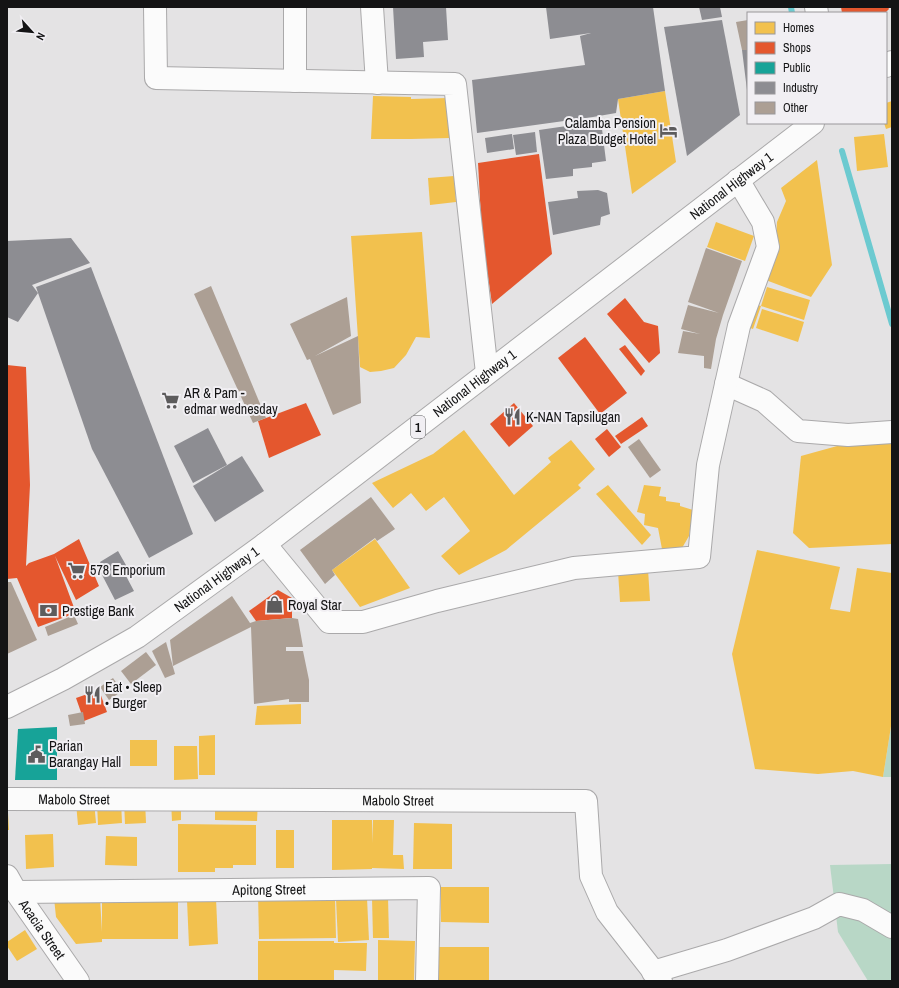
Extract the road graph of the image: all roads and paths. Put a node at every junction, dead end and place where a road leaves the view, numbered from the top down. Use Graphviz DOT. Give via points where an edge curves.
graph roads {
  1 [pos="156,7"];
  2 [pos="295,7"];
  3 [pos="372,7"];
  4 [pos="296,81"];
  5 [pos="377,83"];
  6 [pos="811,124"];
  7 [pos="738,180"];
  8 [pos="488,373"];
  9 [pos="726,384"];
  10 [pos="892,432"];
  11 [pos="265,544"];
  12 [pos="7,707"];
  13 [pos="7,800"];
  14 [pos="12,884"];
  15 [pos="892,927"];
  16 [pos="657,976"];
  17 [pos="78,981"];
  18 [pos="427,981"];
  1 -- 4 [label="main road" via="156,78"];
  2 -- 4 [label="main road"];
  3 -- 5 [label="main road"];
  4 -- 5 [label="main road"];
  5 -- 8 [label="main road" via="454,84"];
  6 -- 7 [label="main road, National Highway 1 / 1"];
  7 -- 8 [label="main road, National Highway 1 / 1"];
  7 -- 9 [label="main road" via="763,222 768,247 739,326"];
  8 -- 11 [label="main road, National Highway 1 / 1"];
  9 -- 10 [label="main road" via="764,401 798,431 848,435"];
  9 -- 11 [label="main road" via="708,465 699,557 574,568 363,622 329,622"];
  11 -- 12 [label="main road, National Highway 1 / 1" via="136,637 63,679"];
  13 -- 16 [label="main road, Mabolo Street" via="586,801 591,876 607,912"];
  14 -- 17 [label="main road, Acacia Street"];
  14 -- 18 [label="main road, Apitong Street" via="429,888"];
  15 -- 16 [label="main road" via="863,910 839,904 814,918"];
}
